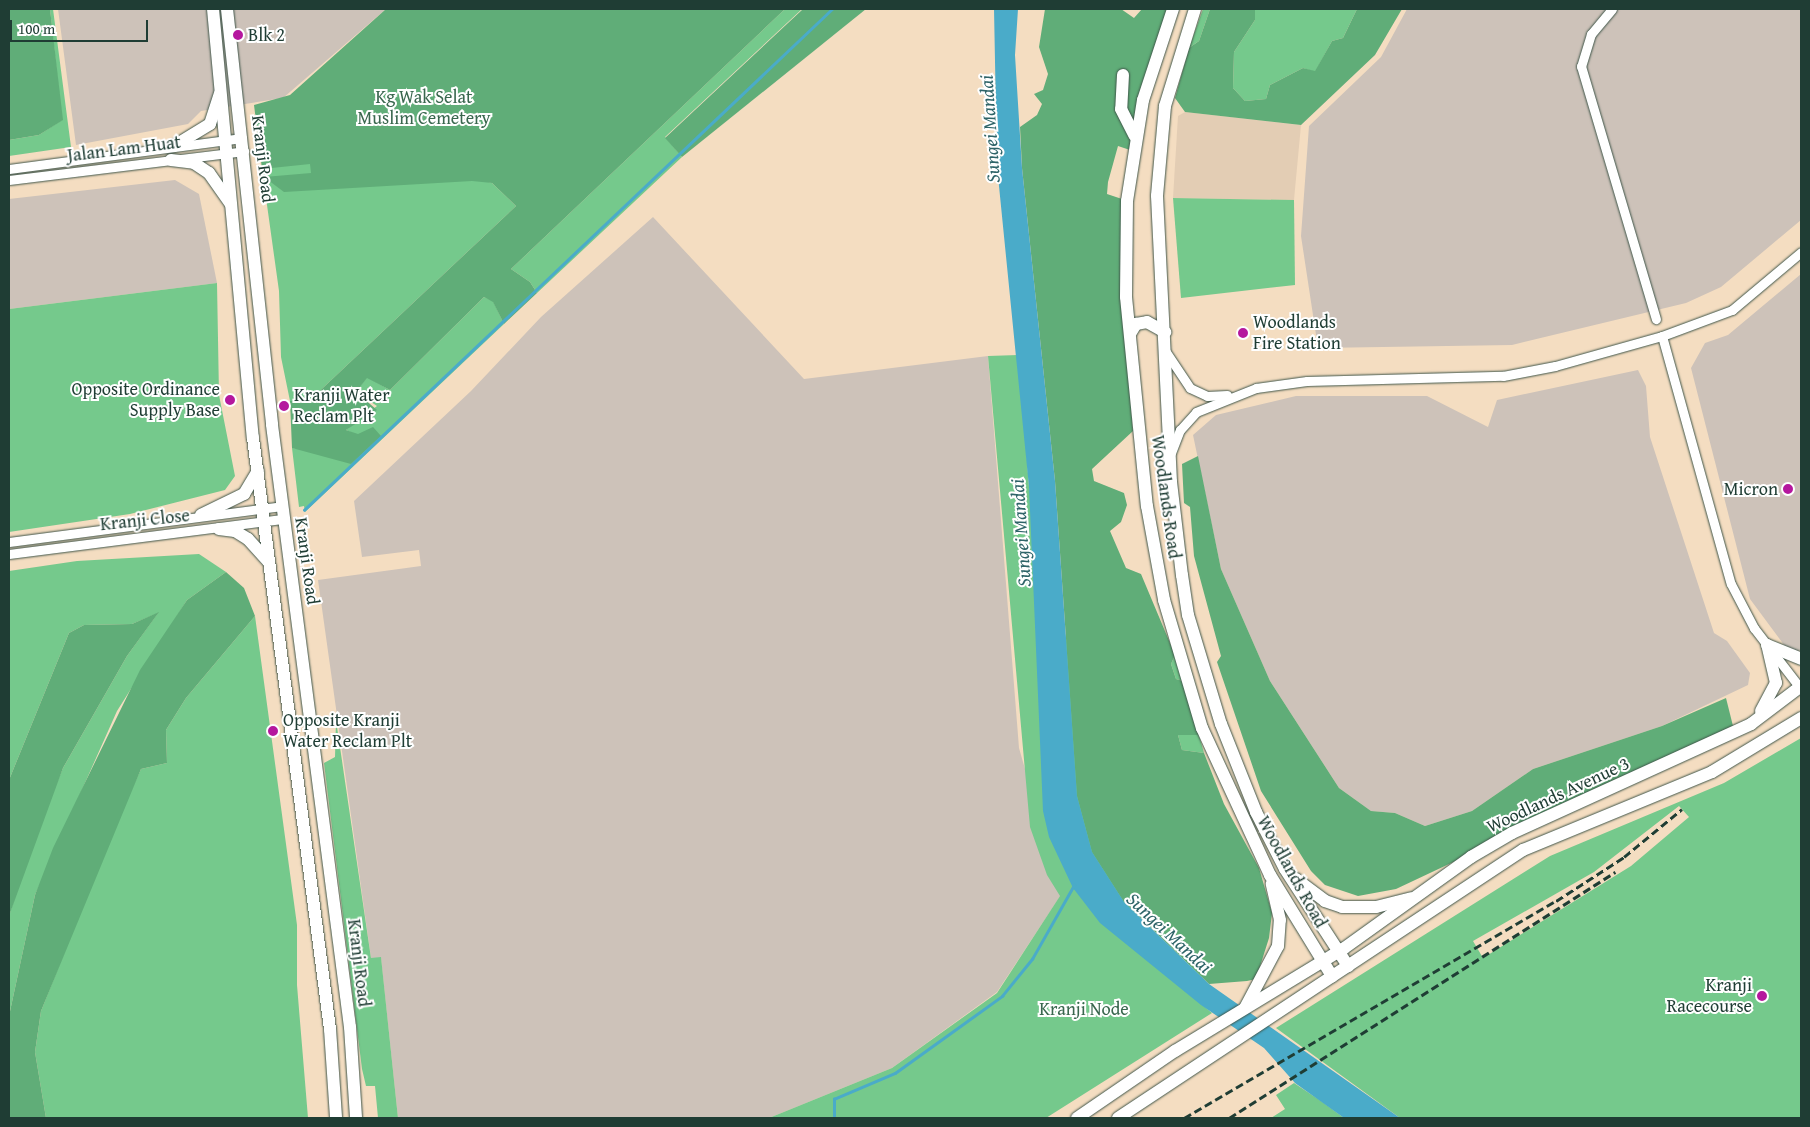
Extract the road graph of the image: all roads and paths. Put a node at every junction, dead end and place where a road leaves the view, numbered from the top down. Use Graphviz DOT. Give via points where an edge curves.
graph roads {
  1 [pos="213,9"];
  2 [pos="227,9"];
  3 [pos="1173,9"];
  4 [pos="1195,9"];
  5 [pos="1612,9"];
  6 [pos="1123,75"];
  7 [pos="222,88"];
  8 [pos="1135,136"];
  9 [pos="242,138"];
  10 [pos="174,146"];
  11 [pos="228,147"];
  12 [pos="244,151"];
  13 [pos="171,160"];
  14 [pos="9,169"];
  15 [pos="9,180"];
  16 [pos="232,206"];
  17 [pos="1801,252"];
  18 [pos="261,294"];
  19 [pos="241,300"];
  20 [pos="1656,319"];
  21 [pos="1165,332"];
  22 [pos="1130,334"];
  23 [pos="1662,336"];
  24 [pos="1166,351"];
  25 [pos="1232,395"];
  26 [pos="1170,455"];
  27 [pos="258,471"];
  28 [pos="282,506"];
  29 [pos="262,508"];
  30 [pos="201,515"];
  31 [pos="284,519"];
  32 [pos="264,522"];
  33 [pos="219,529"];
  34 [pos="9,542"];
  35 [pos="9,554"];
  36 [pos="269,562"];
  37 [pos="1767,645"];
  38 [pos="1801,659"];
  39 [pos="1801,688"];
  40 [pos="1801,718"];
  41 [pos="1745,726"];
  42 [pos="1285,870"];
  43 [pos="1270,875"];
  44 [pos="1424,894"];
  45 [pos="1339,951"];
  46 [pos="1323,961"];
  47 [pos="1348,966"];
  48 [pos="1332,976"];
  49 [pos="1244,1011"];
  50 [pos="1175,1051"];
  51 [pos="1198,1065"];
  52 [pos="336,1118"];
  53 [pos="356,1118"];
  54 [pos="1077,1118"];
  55 [pos="1118,1118"];
  1 -- 7 [label="main road, Kranji Road"];
  2 -- 9 [label="main road, Kranji Road"];
  3 -- 8 [label="main road, Woodlands Road"];
  4 -- 21 [label="main road, Woodlands Road" via="1165,106 1158,165"];
  5 -- 20 [label="street" via="1591,34 1581,66"];
  6 -- 8 [label="main road" via="1121,109"];
  7 -- 10 [label="main road" via="210,124"];
  7 -- 11 [label="main road, Kranji Road"];
  8 -- 22 [label="main road, Woodlands Road" via="1125,248"];
  9 -- 11 [label="street, Jalan Lam Huat"];
  9 -- 12 [label="main road, Kranji Road"];
  10 -- 11 [label="street, Jalan Lam Huat"];
  10 -- 14 [label="street, Jalan Lam Huat"];
  11 -- 12 [label="street, Jalan Lam Huat"];
  11 -- 13 [label="street, Jalan Lam Huat"];
  11 -- 16 [label="main road, Kranji Road"];
  12 -- 18 [label="main road, Kranji Road"];
  13 -- 15 [label="street, Jalan Lam Huat"];
  13 -- 16 [label="main road" via="194,163 208,173"];
  16 -- 19 [label="main road, Kranji Road"];
  17 -- 23 [label="street" via="1732,310"];
  18 -- 19 [label="main road"];
  18 -- 28 [label="main road, Kranji Road"];
  19 -- 27 [label="main road, Kranji Road"];
  21 -- 22 [label="main road" via="1147,322 1136,324"];
  21 -- 24 [label="main road, Woodlands Road"];
  22 -- 43 [label="main road, Woodlands Road" via="1144,487 1164,600 1202,728"];
  23 -- 25 [label="street" via="1503,376 1307,381"];
  23 -- 37 [label="street" via="1731,584"];
  24 -- 25 [label="street" via="1190,388 1207,396"];
  24 -- 26 [label="main road, Woodlands Road"];
  25 -- 26 [label="street" via="1188,419"];
  26 -- 42 [label="main road, Woodlands Road" via="1188,615 1221,724"];
  27 -- 29 [label="main road, Kranji Road"];
  27 -- 30 [label="main road" via="244,494"];
  28 -- 29 [label="street, Kranji Close"];
  28 -- 31 [label="main road, Kranji Road"];
  29 -- 30 [label="street, Kranji Close"];
  29 -- 32 [label="main road, Kranji Road"];
  30 -- 34 [label="street, Kranji Close"];
  31 -- 32 [label="street, Kranji Close"];
  31 -- 53 [label="main road, Kranji Road" via="350,1026"];
  32 -- 33 [label="street, Kranji Close"];
  32 -- 36 [label="main road, Kranji Road"];
  33 -- 35 [label="street, Kranji Close"];
  33 -- 36 [label="main road" via="235,530"];
  36 -- 52 [label="main road, Kranji Road" via="330,1029"];
  37 -- 38 [label="main road"];
  37 -- 39 [label="street"];
  37 -- 41 [label="main road" via="1776,669 1775,690"];
  39 -- 41 [label="main road, Woodlands Avenue 3"];
  40 -- 47 [label="main road, Woodlands Avenue 3" via="1712,772 1523,850"];
  41 -- 44 [label="main road, Woodlands Avenue 3" via="1512,833 1470,857"];
  42 -- 44 [label="main road" via="1316,895 1342,907 1376,907"];
  42 -- 45 [label="main road, Woodlands Road"];
  43 -- 46 [label="main road, Woodlands Road"];
  43 -- 49 [label="main road" via="1280,920 1278,946"];
  44 -- 45 [label="main road, Woodlands Avenue 3"];
  45 -- 46 [label="main road"];
  45 -- 47 [label="main road, Woodlands Road"];
  46 -- 48 [label="main road, Woodlands Road"];
  46 -- 49 [label="main road"];
  47 -- 48 [label="main road"];
  48 -- 51 [label="main road"];
  49 -- 50 [label="main road"];
  50 -- 51 [label="main road" via="1196,1050"];
  50 -- 54 [label="main road"];
  51 -- 55 [label="main road"];
}
